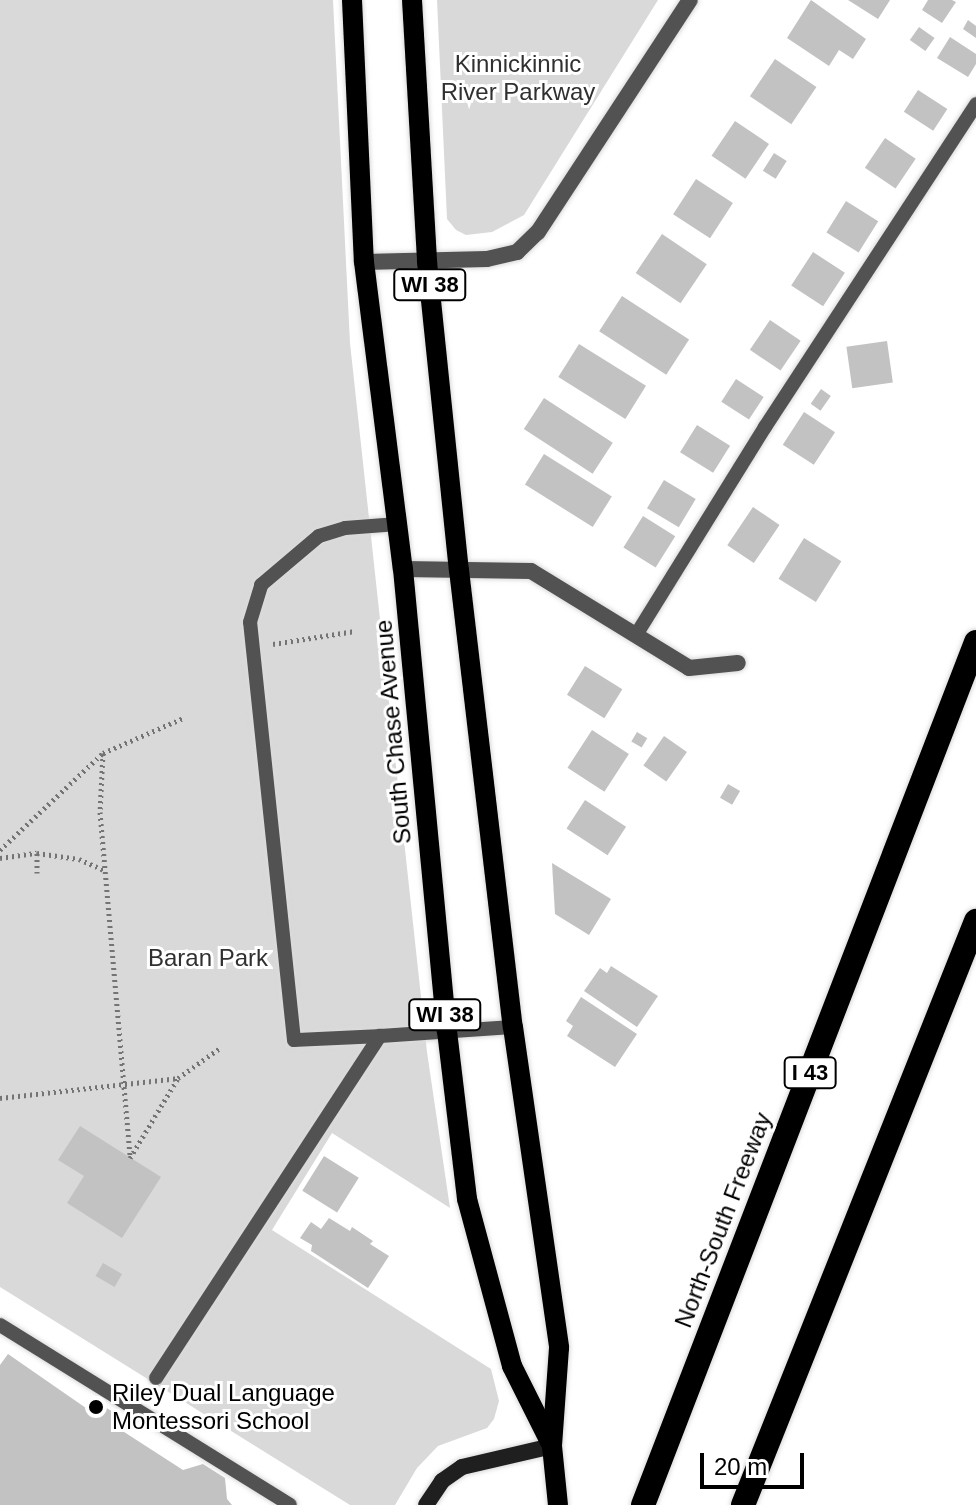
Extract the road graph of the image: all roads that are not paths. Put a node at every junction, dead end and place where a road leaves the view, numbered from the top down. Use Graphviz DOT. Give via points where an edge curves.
graph roads {
  1 [pos="352,0"];
  2 [pos="412,0"];
  3 [pos="690,0"];
  4 [pos="976,104"];
  5 [pos="364,262"];
  6 [pos="427,262"];
  7 [pos="398,524"];
  8 [pos="403,569"];
  9 [pos="459,570"];
  10 [pos="636,635"];
  11 [pos="976,642"];
  12 [pos="738,663"];
  13 [pos="976,921"];
  14 [pos="513,1027"];
  15 [pos="447,1031"];
  16 [pos="380,1036"];
  17 [pos="0,1325"];
  18 [pos="156,1378"];
  19 [pos="552,1446"];
  20 [pos="290,1505"];
  21 [pos="426,1505"];
  22 [pos="558,1505"];
  23 [pos="643,1505"];
  24 [pos="743,1505"];
  1 -- 5 [label="main road, South Chase Avenue / WI 38"];
  2 -- 6 [label="main road, South Chase Avenue / WI 38"];
  3 -- 6 [label="street" via="538,232 517,252"];
  4 -- 10 [label="lane"];
  5 -- 6 [label="street"];
  5 -- 7 [label="main road, South Chase Avenue / WI 38"];
  6 -- 9 [label="main road, South Chase Avenue / WI 38"];
  7 -- 8 [label="main road, South Chase Avenue / WI 38"];
  7 -- 16 [label="lane" via="345,528 319,536 261,585 250,622 294,1040"];
  8 -- 9 [label="street"];
  8 -- 15 [label="main road, South Chase Avenue / WI 38"];
  9 -- 10 [label="street" via="531,571"];
  9 -- 14 [label="main road, South Chase Avenue / WI 38"];
  10 -- 12 [label="street" via="689,668"];
  11 -- 23 [label="highway, North-South Freeway / I 43"];
  13 -- 24 [label="highway"];
  14 -- 15 [label="lane"];
  14 -- 19 [label="main road, South Chase Avenue / WI 38" via="559,1348"];
  15 -- 16 [label="lane"];
  15 -- 19 [label="main road, South Chase Avenue / WI 38" via="467,1199 512,1366"];
  16 -- 18 [label="lane"];
  17 -- 20 [label="lane"];
  19 -- 21 [label="street" via="462,1467 442,1481"];
  19 -- 22 [label="main road, South Chase Avenue / WI 38"];
}
